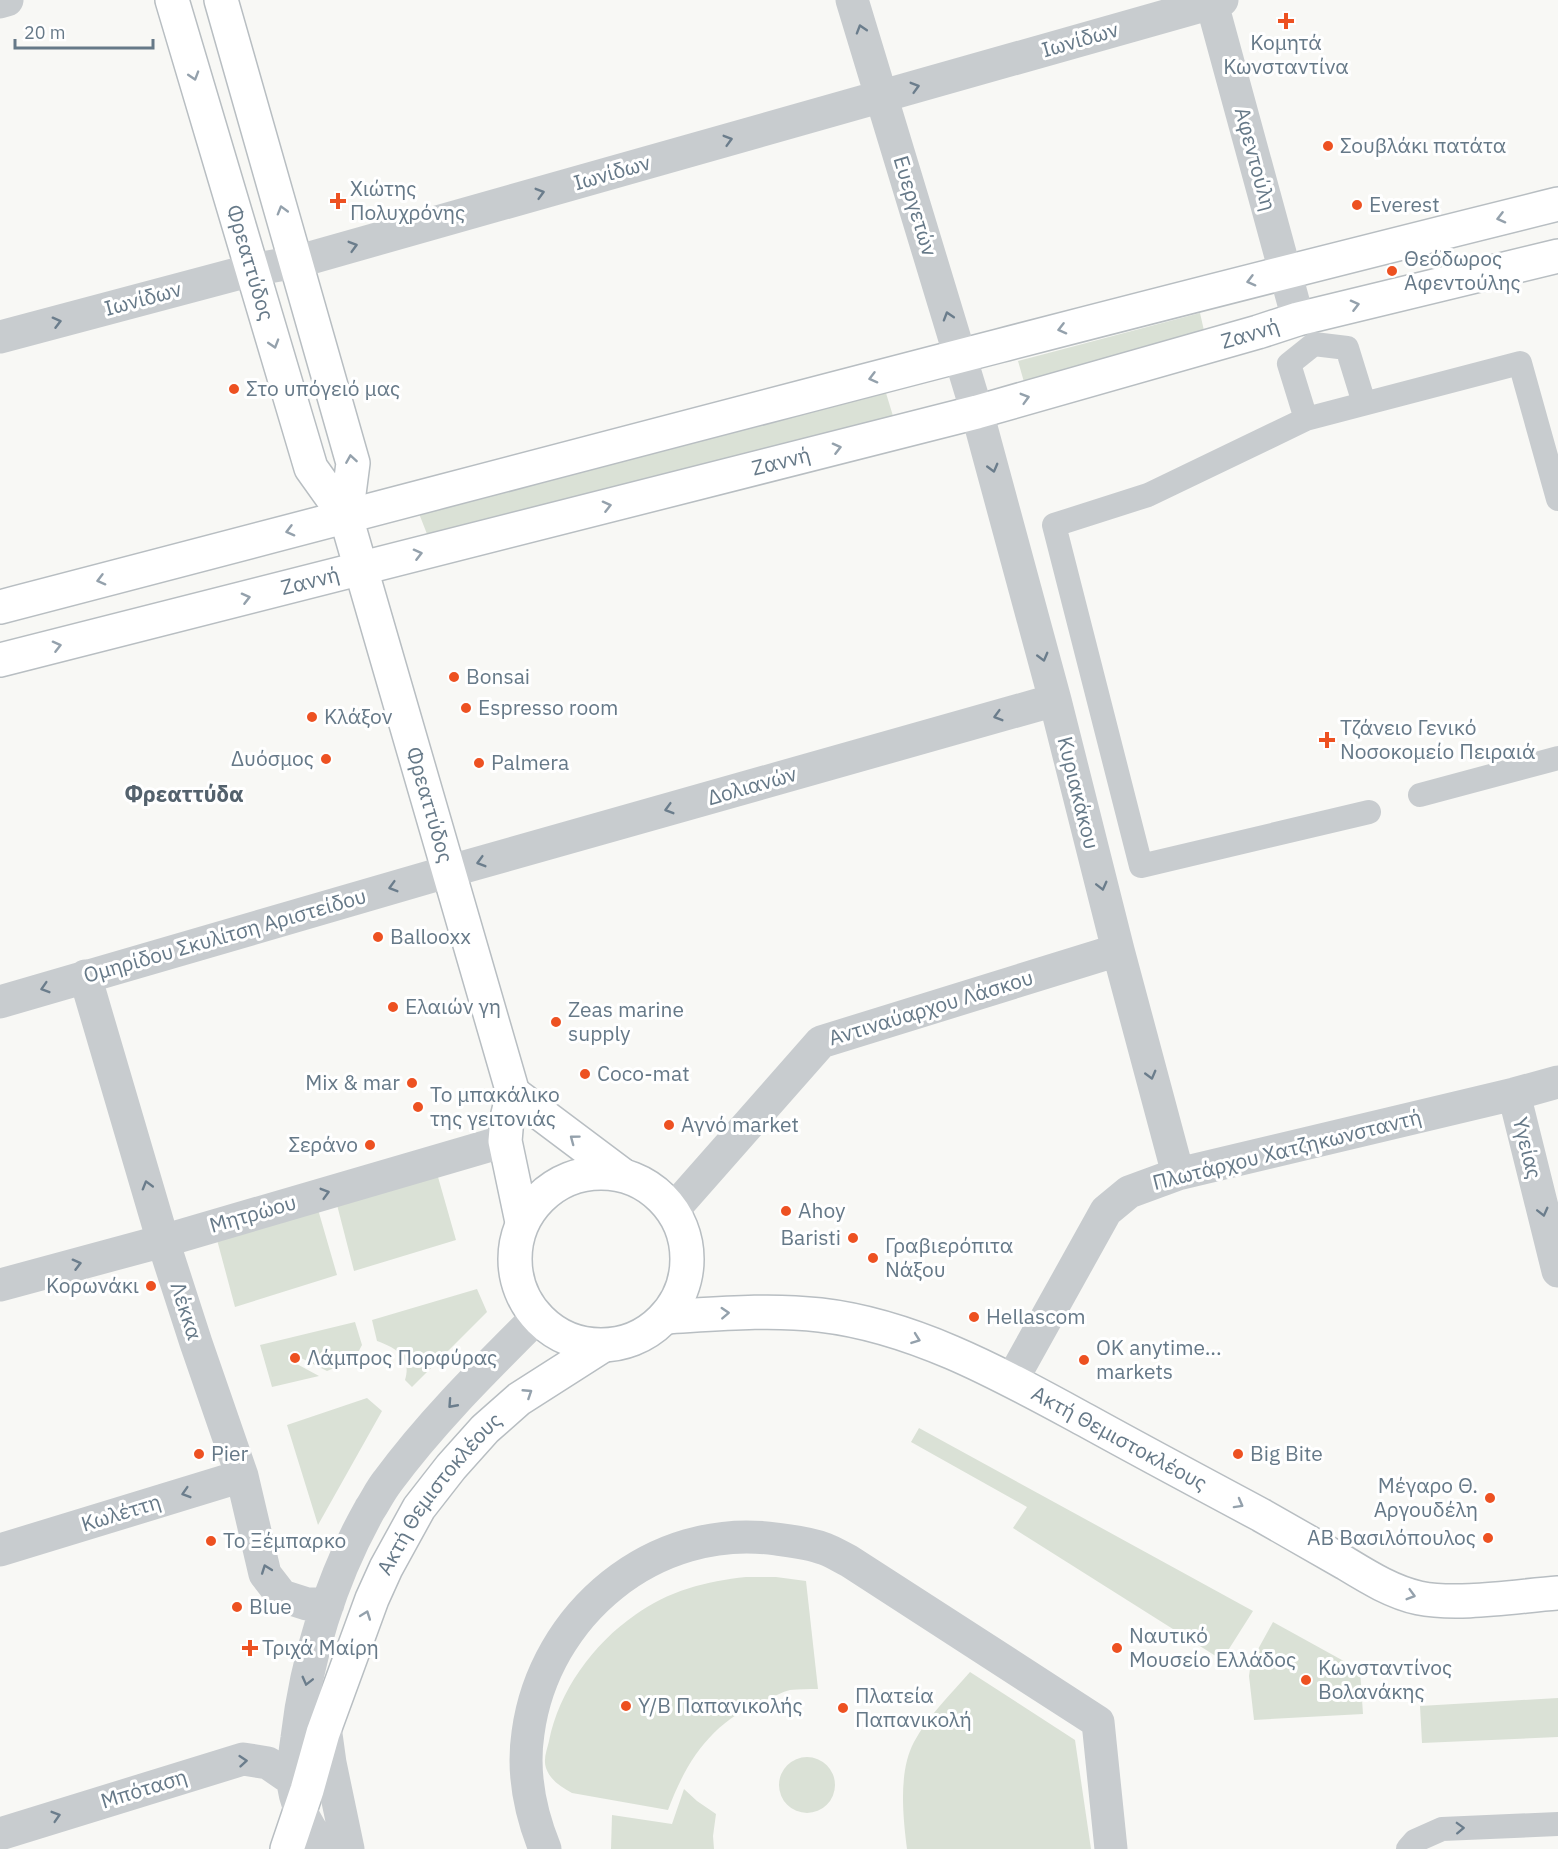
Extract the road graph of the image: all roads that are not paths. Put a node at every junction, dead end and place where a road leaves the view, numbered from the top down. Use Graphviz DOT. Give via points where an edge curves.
graph roads {
  1 [pos="7,0"];
  2 [pos="172,0"];
  3 [pos="221,0"];
  4 [pos="852,0"];
  5 [pos="1215,1"];
  6 [pos="0,2"];
  7 [pos="881,96"];
  8 [pos="1558,204"];
  9 [pos="1558,256"];
  10 [pos="296,262"];
  11 [pos="252,270"];
  12 [pos="1286,272"];
  13 [pos="1306,331"];
  14 [pos="0,337"];
  15 [pos="960,356"];
  16 [pos="1364,403"];
  17 [pos="977,412"];
  18 [pos="1306,419"];
  19 [pos="1558,499"];
  20 [pos="346,517"];
  21 [pos="361,568"];
  22 [pos="0,606"];
  23 [pos="0,660"];
  24 [pos="1055,700"];
  25 [pos="1558,758"];
  26 [pos="1420,795"];
  27 [pos="1369,812"];
  28 [pos="450,871"];
  29 [pos="1118,950"];
  30 [pos="85,976"];
  31 [pos="0,1002"];
  32 [pos="1558,1082"];
  33 [pos="513,1093"];
  34 [pos="1514,1094"];
  35 [pos="505,1141"];
  36 [pos="621,1174"];
  37 [pos="1178,1174"];
  38 [pos="673,1210"];
  39 [pos="522,1222"];
  40 [pos="163,1241"];
  41 [pos="1558,1271"];
  42 [pos="0,1285"];
  43 [pos="537,1317"];
  44 [pos="666,1317"];
  45 [pos="602,1346"];
  46 [pos="1012,1380"];
  47 [pos="242,1476"];
  48 [pos="0,1550"];
  49 [pos="1558,1593"];
  50 [pos="328,1604"];
  51 [pos="325,1727"];
  52 [pos="296,1789"];
  53 [pos="1558,1824"];
  54 [pos="0,1833"];
  55 [pos="287,1849"];
  56 [pos="323,1849"];
  57 [pos="348,1849"];
  58 [pos="545,1849"];
  59 [pos="1111,1849"];
  60 [pos="1408,1849"];
  1 -- 6 [label="street"];
  2 -- 11 [label="street, Φρεαττύδος, one-way"];
  10 -- 3 [label="street, Φρεαττύδος, one-way"];
  7 -- 4 [label="street, Ευεργετών, one-way"];
  7 -- 5 [label="street, Ιωνίδων, one-way"];
  5 -- 12 [label="street, Αφεντούλη"];
  10 -- 7 [label="street, Ιωνίδων, one-way"];
  15 -- 7 [label="street, Ευεργετών, one-way"];
  8 -- 12 [label="street, one-way"];
  13 -- 9 [label="street, Ζαννή, one-way"];
  10 -- 11 [label="street, Ιωνίδων"];
  20 -- 10 [label="street, Φρεαττύδος, one-way" via="353,463"];
  14 -- 11 [label="street, Ιωνίδων, one-way"];
  11 -- 20 [label="street, Φρεαττύδος, one-way" via="311,468"];
  12 -- 13 [label="street, Αφεντούλη"];
  12 -- 15 [label="street, one-way"];
  13 -- 16 [label="lane" via="1347,348"];
  17 -- 13 [label="street, Ζαννή, one-way" via="1258,332"];
  13 -- 18 [label="lane" via="1289,364"];
  15 -- 17 [label="street, Ευεργετών"];
  15 -- 20 [label="street, one-way"];
  16 -- 18 [label="lane"];
  16 -- 19 [label="lane" via="1520,363"];
  21 -- 17 [label="street, Ζαννή, one-way"];
  17 -- 24 [label="street, Κυριακάκου, one-way"];
  18 -- 27 [label="lane" via="1148,495 1054,525 1141,866"];
  20 -- 21 [label="street, Φρεαττύδος"];
  20 -- 22 [label="street, one-way"];
  23 -- 21 [label="street, Ζαννή, one-way"];
  21 -- 28 [label="street, Φρεαττύδος"];
  24 -- 28 [label="street, Δολιανών, one-way"];
  24 -- 29 [label="street, Κυριακάκου, one-way"];
  25 -- 26 [label="lane"];
  28 -- 30 [label="street, Ομηρίδου Σκυλίτση Αριστείδου, one-way"];
  28 -- 33 [label="street, Φρεαττύδος"];
  29 -- 37 [label="street, Κυριακάκου, one-way"];
  29 -- 38 [label="street, Αντιναύαρχου Λάσκου" via="821,1042"];
  30 -- 31 [label="street, Ομηρίδου Σκυλίτση Αριστείδου, one-way"];
  40 -- 30 [label="street, Λέκκα, one-way"];
  32 -- 34 [label="street, Πλωτάρχου Χατζηκωνσταντή"];
  33 -- 35 [label="street, Φρεαττύδος"];
  36 -- 33 [label="street, one-way"];
  34 -- 37 [label="street, Πλωτάρχου Χατζηκωνσταντή"];
  34 -- 41 [label="street, Υγείας, one-way"];
  35 -- 39 [label="street, Φρεαττύδος"];
  40 -- 35 [label="street, Μητρώου, one-way"];
  36 -- 38 [label="street" via="655,1191"];
  36 -- 39 [label="street" via="580,1174 556,1184 536,1201"];
  37 -- 46 [label="street, Πλωτάρχου Χατζηκωνσταντή" via="1129,1192 1106,1211"];
  38 -- 44 [label="street" via="684,1235 688,1264 682,1290"];
  39 -- 43 [label="street" via="514,1262 525,1301"];
  42 -- 40 [label="street, Μητρώου, one-way"];
  40 -- 47 [label="street, Λέκκα"];
  43 -- 45 [label="street" via="552,1331 571,1340"];
  43 -- 50 [label="street, Ακτή Θεμιστοκλέους, one-way" via="455,1400 385,1484 360,1528"];
  44 -- 45 [label="street" via="646,1333"];
  44 -- 46 [label="street, Ακτή Θεμιστοκλέους, one-way" via="764,1312 853,1320 932,1345"];
  51 -- 45 [label="street, Ακτή Θεμιστοκλέους, one-way" via="372,1599 419,1508 485,1429 519,1399"];
  46 -- 49 [label="street, Ακτή Θεμιστοκλέους, one-way" via="1403,1593 1445,1601"];
  47 -- 48 [label="street, Κωλέττη, one-way"];
  50 -- 47 [label="street, Λέκκα, one-way" via="308,1604 282,1596 265,1574"];
  50 -- 52 [label="street, Ακτή Θεμιστοκλέους, one-way" via="301,1704"];
  51 -- 52 [label="street, Ακτή Θεμιστοκλέους"];
  51 -- 57 [label="street"];
  54 -- 52 [label="street, Μπόταση, one-way" via="243,1759 268,1763"];
  52 -- 55 [label="street"];
  52 -- 56 [label="street"];
  60 -- 53 [label="lane, one-way" via="1415,1841 1442,1829"];
  58 -- 59 [label="street" via="529,1796 527,1735 543,1675 574,1622 618,1579 672,1550 732,1537 763,1537 824,1548 849,1561 1098,1722"];
}
